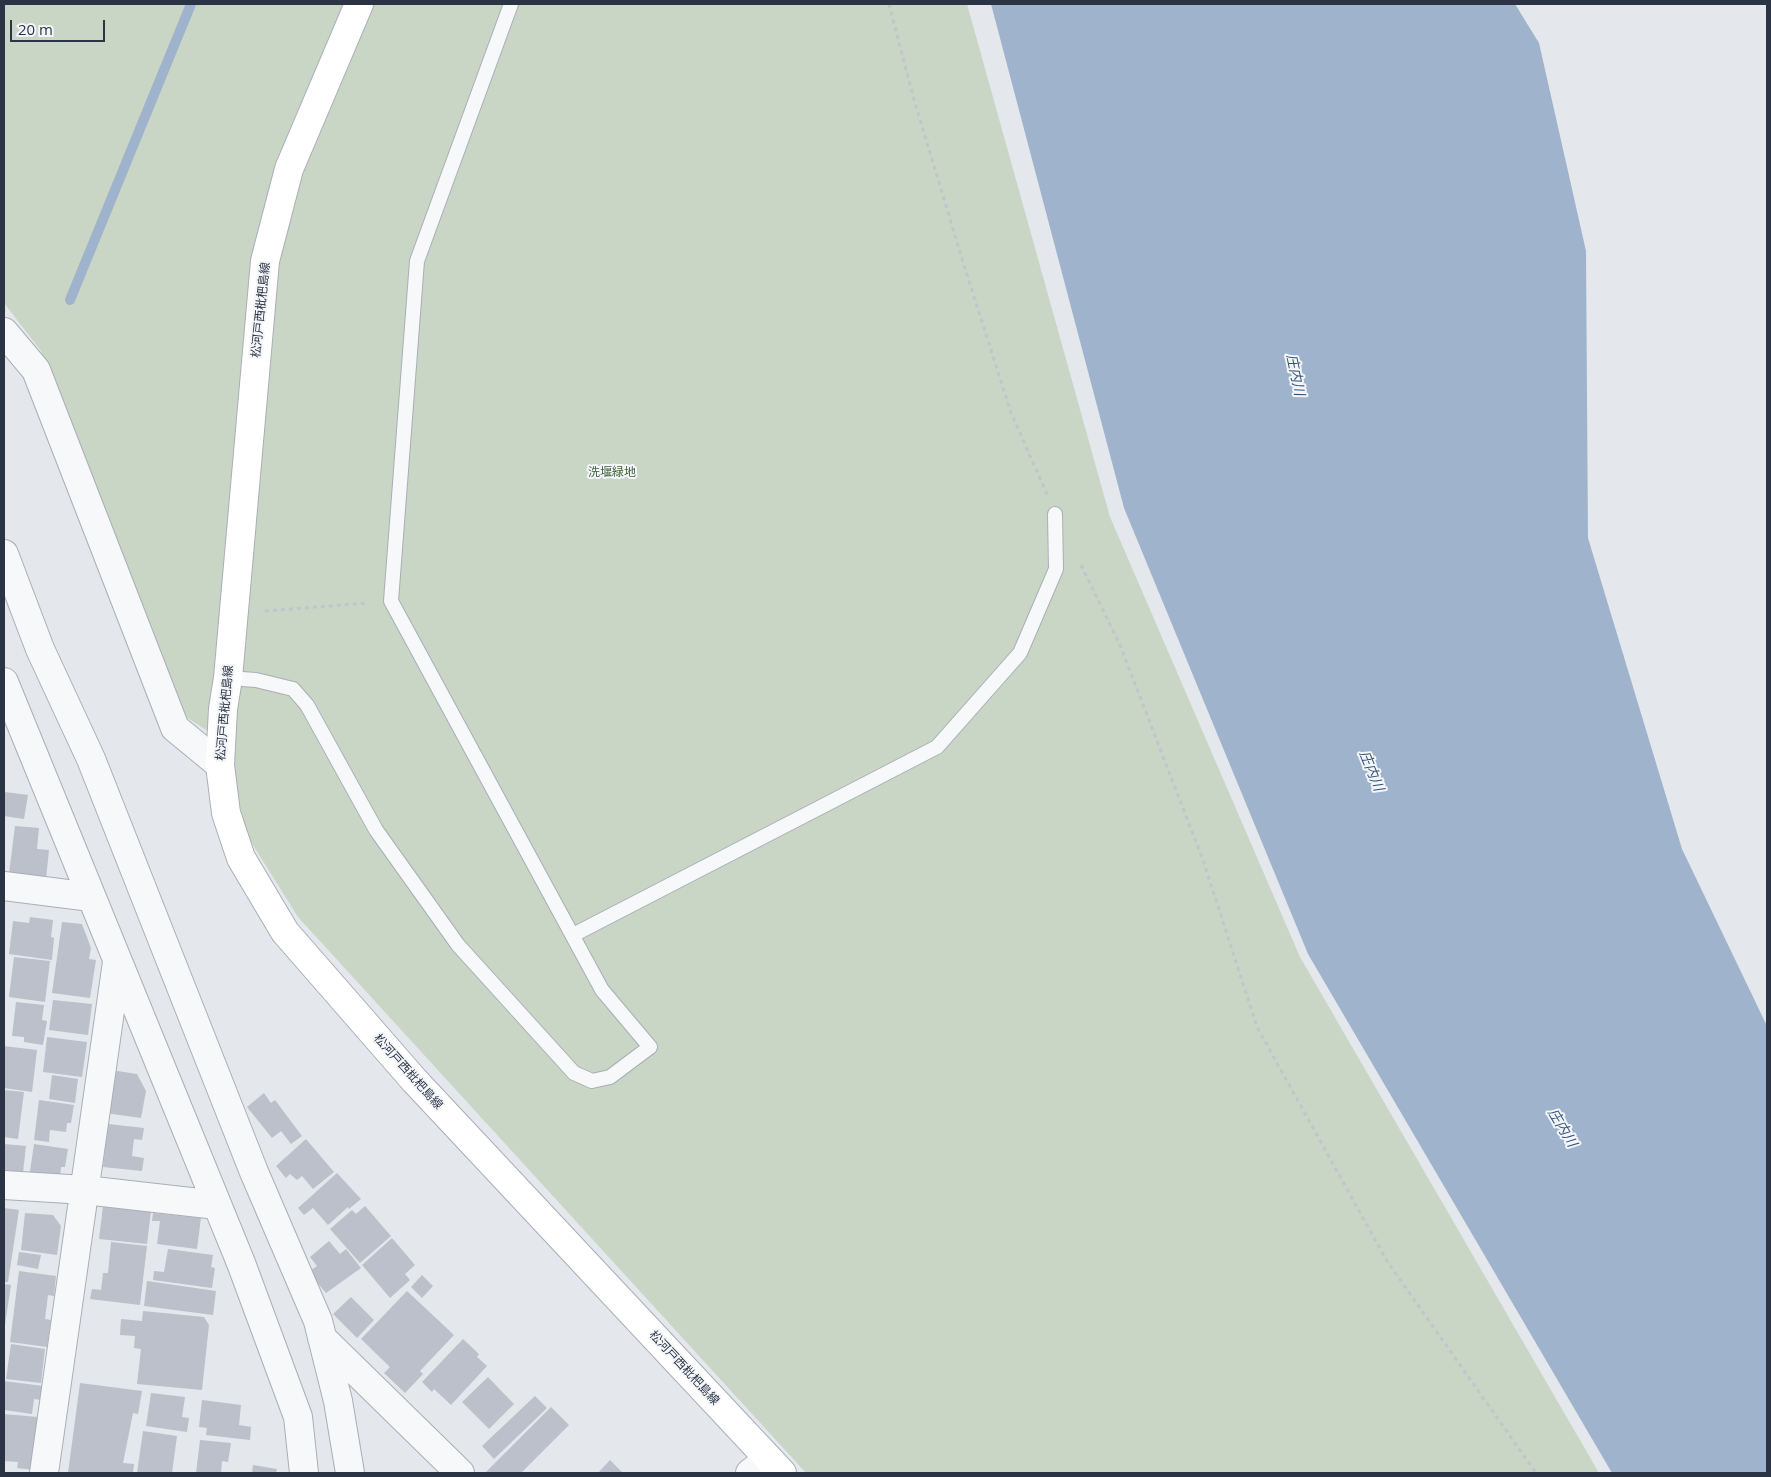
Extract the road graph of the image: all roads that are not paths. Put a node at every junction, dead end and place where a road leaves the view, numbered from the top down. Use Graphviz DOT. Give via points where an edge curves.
graph roads {
  1 [pos="359,4"];
  2 [pos="512,4"];
  3 [pos="4,332"];
  4 [pos="1055,514"];
  5 [pos="4,554"];
  6 [pos="228,678"];
  7 [pos="4,682"];
  8 [pos="220,765"];
  9 [pos="4,886"];
  10 [pos="91,897"];
  11 [pos="573,935"];
  12 [pos="118,962"];
  13 [pos="4,1186"];
  14 [pos="84,1190"];
  15 [pos="218,1205"];
  16 [pos="322,1338"];
  17 [pos="766,1468"];
  18 [pos="44,1473"];
  19 [pos="304,1473"];
  20 [pos="350,1473"];
  21 [pos="460,1473"];
  1 -- 6 [label="main road, 松河戸西枇杷島線" via="289,169 265,261"];
  2 -- 11 [label="lane" via="416,261 391,601"];
  3 -- 8 [label="street" via="36,370 175,728"];
  4 -- 11 [label="lane" via="1056,569 1020,653 937,747"];
  5 -- 16 [label="street" via="40,649 91,760 251,1163 318,1321"];
  6 -- 8 [label="main road, 松河戸西枇杷島線"];
  6 -- 11 [label="lane" via="293,688 307,705 376,830 458,945 574,1073 592,1080 610,1077 650,1046 602,990"];
  7 -- 10 [label="street"];
  8 -- 17 [label="main road, 松河戸西枇杷島線" via="226,813 242,858 285,932 414,1080"];
  9 -- 10 [label="street"];
  10 -- 12 [label="street"];
  12 -- 14 [label="street"];
  12 -- 15 [label="street"];
  13 -- 14 [label="street"];
  14 -- 15 [label="street"];
  14 -- 18 [label="street"];
  15 -- 19 [label="street" via="298,1417"];
  16 -- 20 [label="street" via="338,1401"];
  16 -- 21 [label="street"];
}
